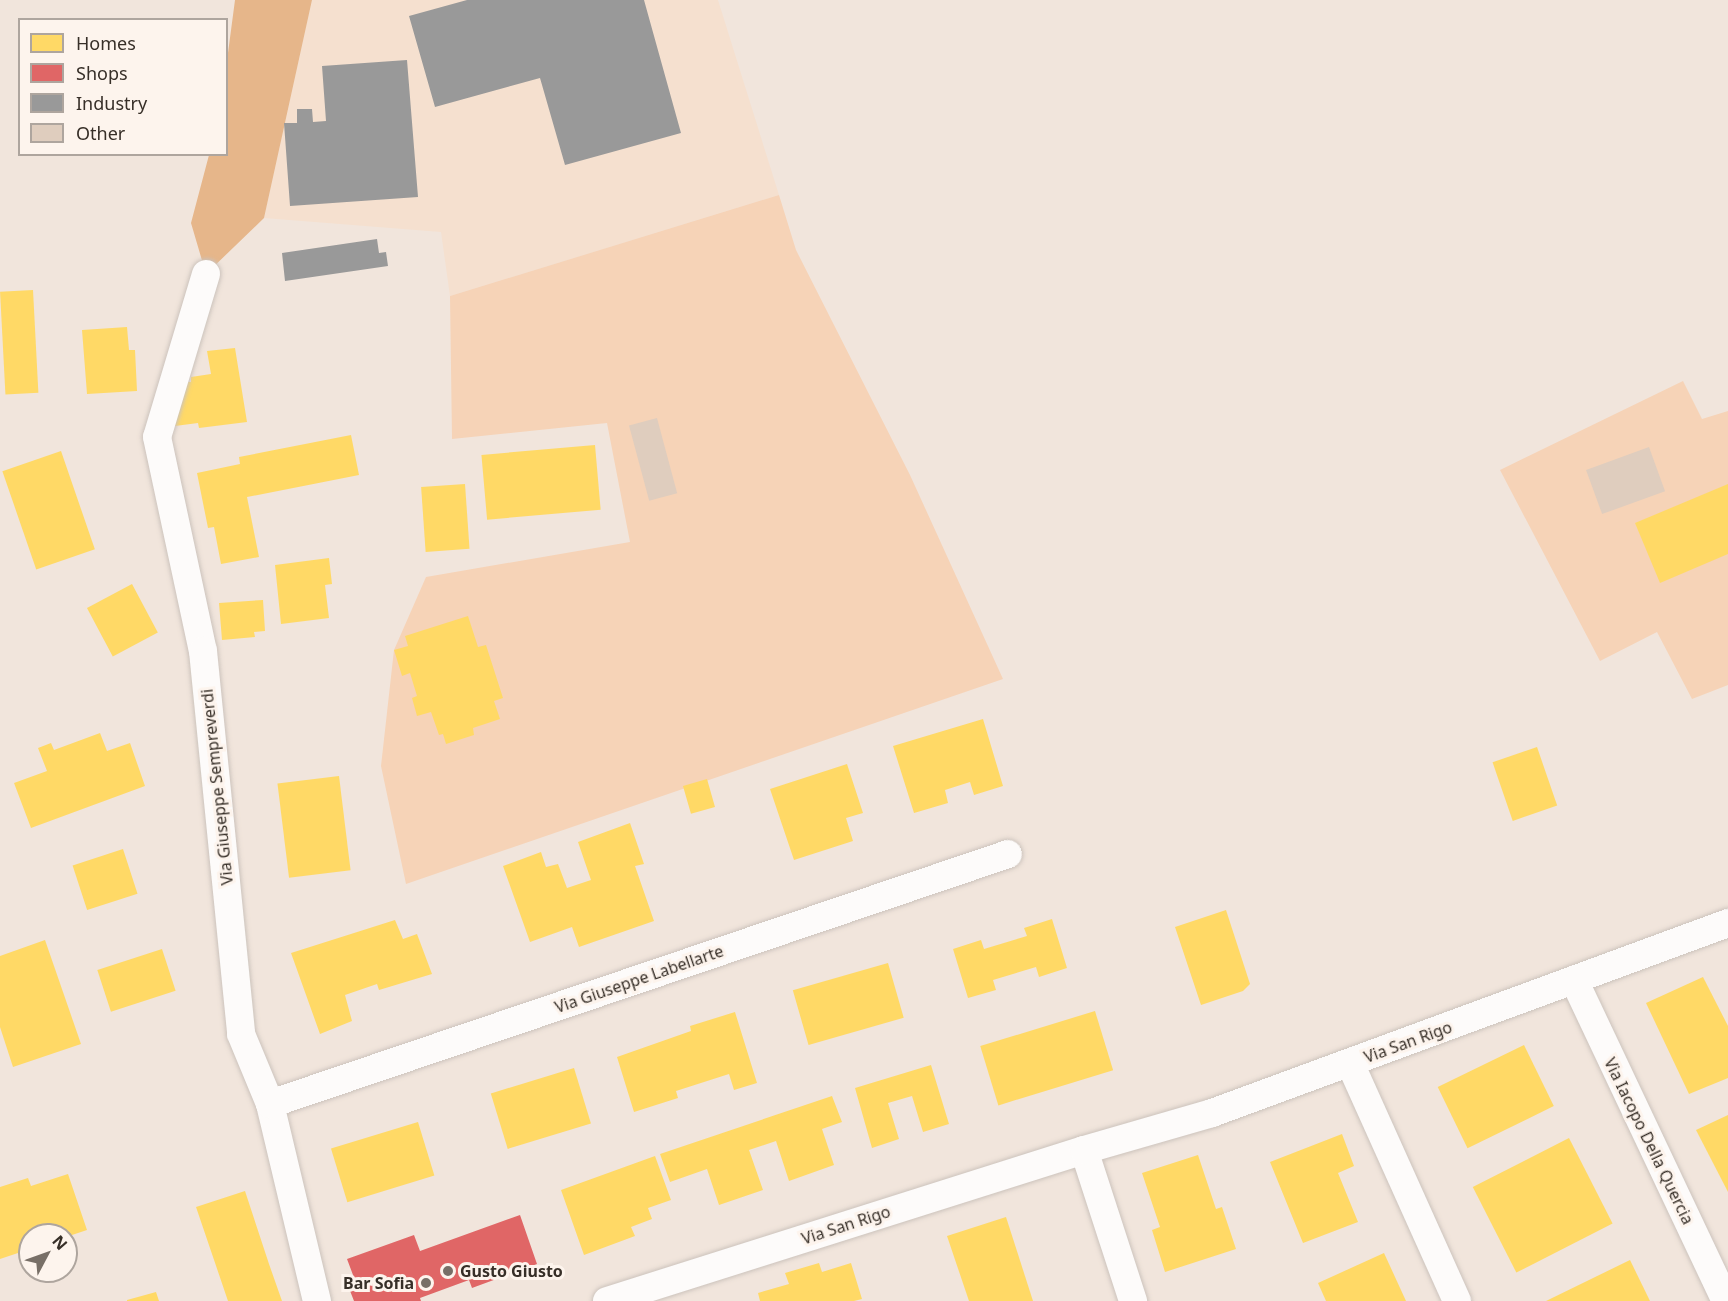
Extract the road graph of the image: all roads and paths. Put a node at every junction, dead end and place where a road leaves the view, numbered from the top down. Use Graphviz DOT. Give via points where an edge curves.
graph roads {
  1 [pos="206,274"];
  2 [pos="1008,854"];
  3 [pos="1728,923"];
  4 [pos="1574,980"];
  5 [pos="1350,1063"];
  6 [pos="270,1104"];
  7 [pos="1084,1150"];
  8 [pos="317,1301"];
  9 [pos="608,1301"];
  10 [pos="1133,1301"];
  11 [pos="1457,1301"];
  12 [pos="1726,1301"];
  1 -- 6 [label="street, Via Giuseppe Sempreverdi" via="158,437 203,651 241,1034"];
  2 -- 6 [label="street, Via Giuseppe Labellarte"];
  3 -- 4 [label="street, Via San Rigo"];
  4 -- 5 [label="street, Via San Rigo"];
  4 -- 12 [label="street, Via Iacopo Della Quercia"];
  5 -- 7 [label="street, Via San Rigo" via="1212,1113"];
  5 -- 11 [label="street"];
  6 -- 8 [label="street, Via Giuseppe Sempreverdi"];
  7 -- 9 [label="street, Via San Rigo"];
  7 -- 10 [label="street"];
}
